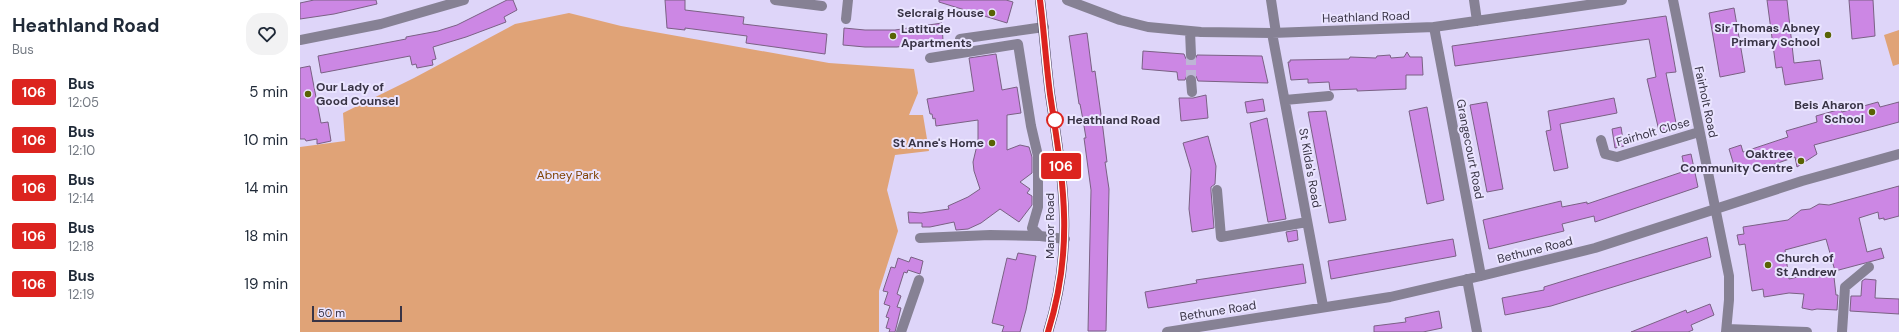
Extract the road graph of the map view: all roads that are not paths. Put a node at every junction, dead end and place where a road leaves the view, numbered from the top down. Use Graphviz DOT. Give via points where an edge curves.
graph roads {
  1 [pos="464,0"];
  2 [pos="775,0"];
  3 [pos="848,0"];
  4 [pos="1040,0"];
  5 [pos="1067,0"];
  6 [pos="1271,0"];
  7 [pos="1474,0"];
  8 [pos="1622,0"];
  9 [pos="1673,0"];
  10 [pos="822,6"];
  11 [pos="846,19"];
  12 [pos="1477,21"];
  13 [pos="1044,27"];
  14 [pos="1434,27"];
  15 [pos="1190,31"];
  16 [pos="1274,33"];
  17 [pos="960,39"];
  18 [pos="300,40"];
  19 [pos="1191,55"];
  20 [pos="930,58"];
  21 [pos="1192,80"];
  22 [pos="1192,92"];
  23 [pos="1329,96"];
  24 [pos="1285,100"];
  25 [pos="1699,132"];
  26 [pos="1601,140"];
  27 [pos="1899,154"];
  28 [pos="1218,190"];
  29 [pos="1715,209"];
  30 [pos="1307,222"];
  31 [pos="1040,236"];
  32 [pos="920,238"];
  33 [pos="1065,239"];
  34 [pos="1869,267"];
  35 [pos="1481,276"];
  36 [pos="1467,279"];
  37 [pos="919,280"];
  38 [pos="1323,306"];
  39 [pos="1726,330"];
  40 [pos="901,332"];
  41 [pos="1048,332"];
  42 [pos="1167,332"];
  43 [pos="1477,332"];
  44 [pos="1807,332"];
  45 [pos="1842,332"];
  1 -- 18 [label="street" via="381,24"];
  2 -- 10 [label="street"];
  3 -- 11 [label="street"];
  4 -- 13 [label="main road, Manor Road"];
  5 -- 15 [label="street, Heathland Road" via="1120,20 1148,27"];
  6 -- 16 [label="street, St Kilda's Road"];
  7 -- 12 [label="street"];
  8 -- 12 [label="street, Heathland Road"];
  9 -- 25 [label="street, Fairholt Road"];
  12 -- 14 [label="street, Heathland Road"];
  13 -- 17 [label="street"];
  13 -- 33 [label="main road, Manor Road" via="1064,194"];
  14 -- 16 [label="street, Heathland Road"];
  14 -- 35 [label="street, Grangecourt Road"];
  15 -- 16 [label="street, Heathland Road"];
  15 -- 19 [label="street"];
  16 -- 24 [label="street, St Kilda's Road"];
  20 -- 31 [label="street" via="1018,44 1038,156 1038,207 1032,228"];
  21 -- 22 [label="street"];
  23 -- 24 [label="street"];
  24 -- 30 [label="street, St Kilda's Road"];
  25 -- 26 [label="street, Fairholt Close" via="1617,157 1605,154"];
  25 -- 29 [label="street, Fairholt Road"];
  27 -- 29 [label="street, Bethune Road"];
  28 -- 30 [label="street" via="1221,237"];
  29 -- 35 [label="street, Bethune Road" via="1595,248"];
  29 -- 39 [label="street, Fairholt Road" via="1729,276"];
  30 -- 38 [label="street, St Kilda's Road"];
  31 -- 32 [label="street"];
  31 -- 33 [label="street"];
  33 -- 41 [label="main road, Manor Road" via="1060,288"];
  34 -- 45 [label="street" via="1845,287"];
  35 -- 36 [label="street, Bethune Road"];
  36 -- 38 [label="street, Bethune Road" via="1390,297"];
  36 -- 43 [label="street"];
  37 -- 40 [label="street"];
  38 -- 42 [label="street, Bethune Road"];
  39 -- 44 [label="street"];
}
